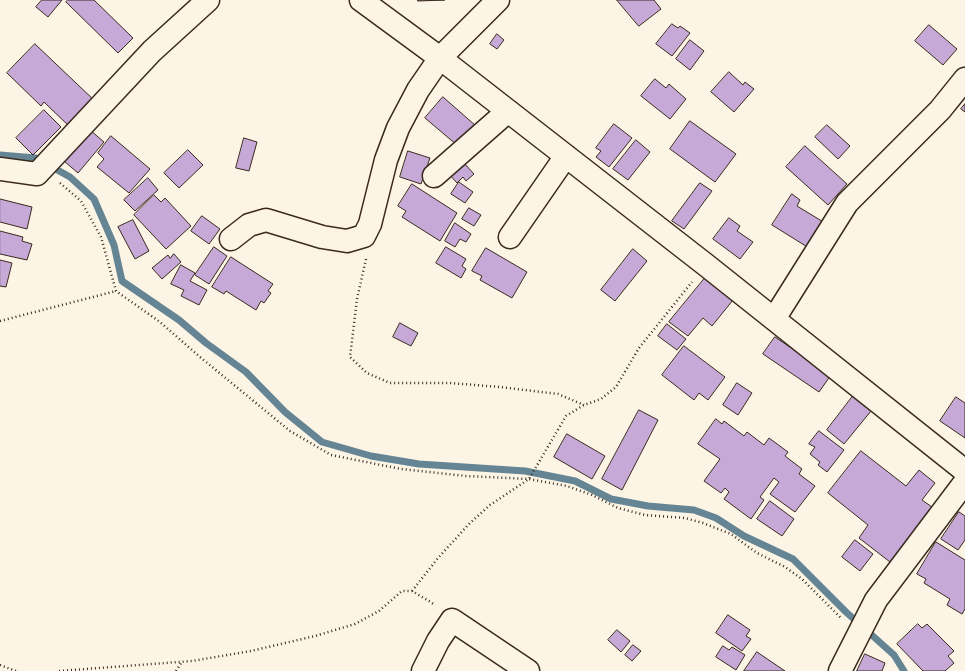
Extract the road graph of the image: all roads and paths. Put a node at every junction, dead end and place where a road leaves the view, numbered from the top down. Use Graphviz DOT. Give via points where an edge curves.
graph roads {
  1 [pos="208,0"];
  2 [pos="361,0"];
  3 [pos="498,0"];
  4 [pos="440,58"];
  5 [pos="965,80"];
  6 [pos="508,111"];
  7 [pos="566,156"];
  8 [pos="0,169"];
  9 [pos="37,174"];
  10 [pos="434,176"];
  11 [pos="364,236"];
  12 [pos="510,237"];
  13 [pos="231,239"];
  14 [pos="706,265"];
  15 [pos="116,291"];
  16 [pos="774,319"];
  17 [pos="0,321"];
  18 [pos="584,405"];
  19 [pos="965,471"];
  20 [pos="529,479"];
  21 [pos="965,482"];
  22 [pos="412,591"];
  23 [pos="452,620"];
  24 [pos="858,635"];
  25 [pos="181,662"];
  26 [pos="0,665"];
  27 [pos="16,671"];
  28 [pos="59,671"];
  29 [pos="176,671"];
  30 [pos="422,671"];
  31 [pos="528,671"];
  32 [pos="840,671"];
  1 -- 9 [label="street" via="152,51"];
  2 -- 4 [label="street"];
  3 -- 4 [label="street"];
  4 -- 6 [label="street"];
  4 -- 11 [label="street" via="418,90 398,128 386,160 370,224"];
  5 -- 16 [label="street" via="940,110 847,203"];
  6 -- 7 [label="street"];
  6 -- 10 [label="street"];
  7 -- 12 [label="street"];
  7 -- 14 [label="street"];
  8 -- 9 [label="street"];
  9 -- 15 [label="path" via="60,183 81,201 101,238"];
  11 -- 13 [label="street" via="347,241 322,237 266,220 249,225"];
  11 -- 18 [label="path" via="366,259 357,299 350,357 367,373 390,383 450,383 558,394"];
  14 -- 16 [label="street"];
  14 -- 18 [label="path" via="639,348 616,388 601,399"];
  15 -- 17 [label="path"];
  15 -- 20 [label="path" via="160,322 290,431 331,455 401,469"];
  16 -- 19 [label="street"];
  18 -- 20 [label="path" via="566,416"];
  20 -- 22 [label="path" via="490,505 469,524"];
  20 -- 24 [label="path" via="567,486 618,508 644,515 685,518 731,534 757,553 802,579"];
  21 -- 24 [label="street" via="876,600"];
  22 -- 23 [label="path"];
  22 -- 25 [label="path" via="402,591 379,610 355,624 251,651"];
  23 -- 30 [label="street"];
  23 -- 31 [label="street"];
  24 -- 32 [label="street"];
  25 -- 28 [label="path"];
  25 -- 29 [label="path"];
  26 -- 27 [label="path"];
}
